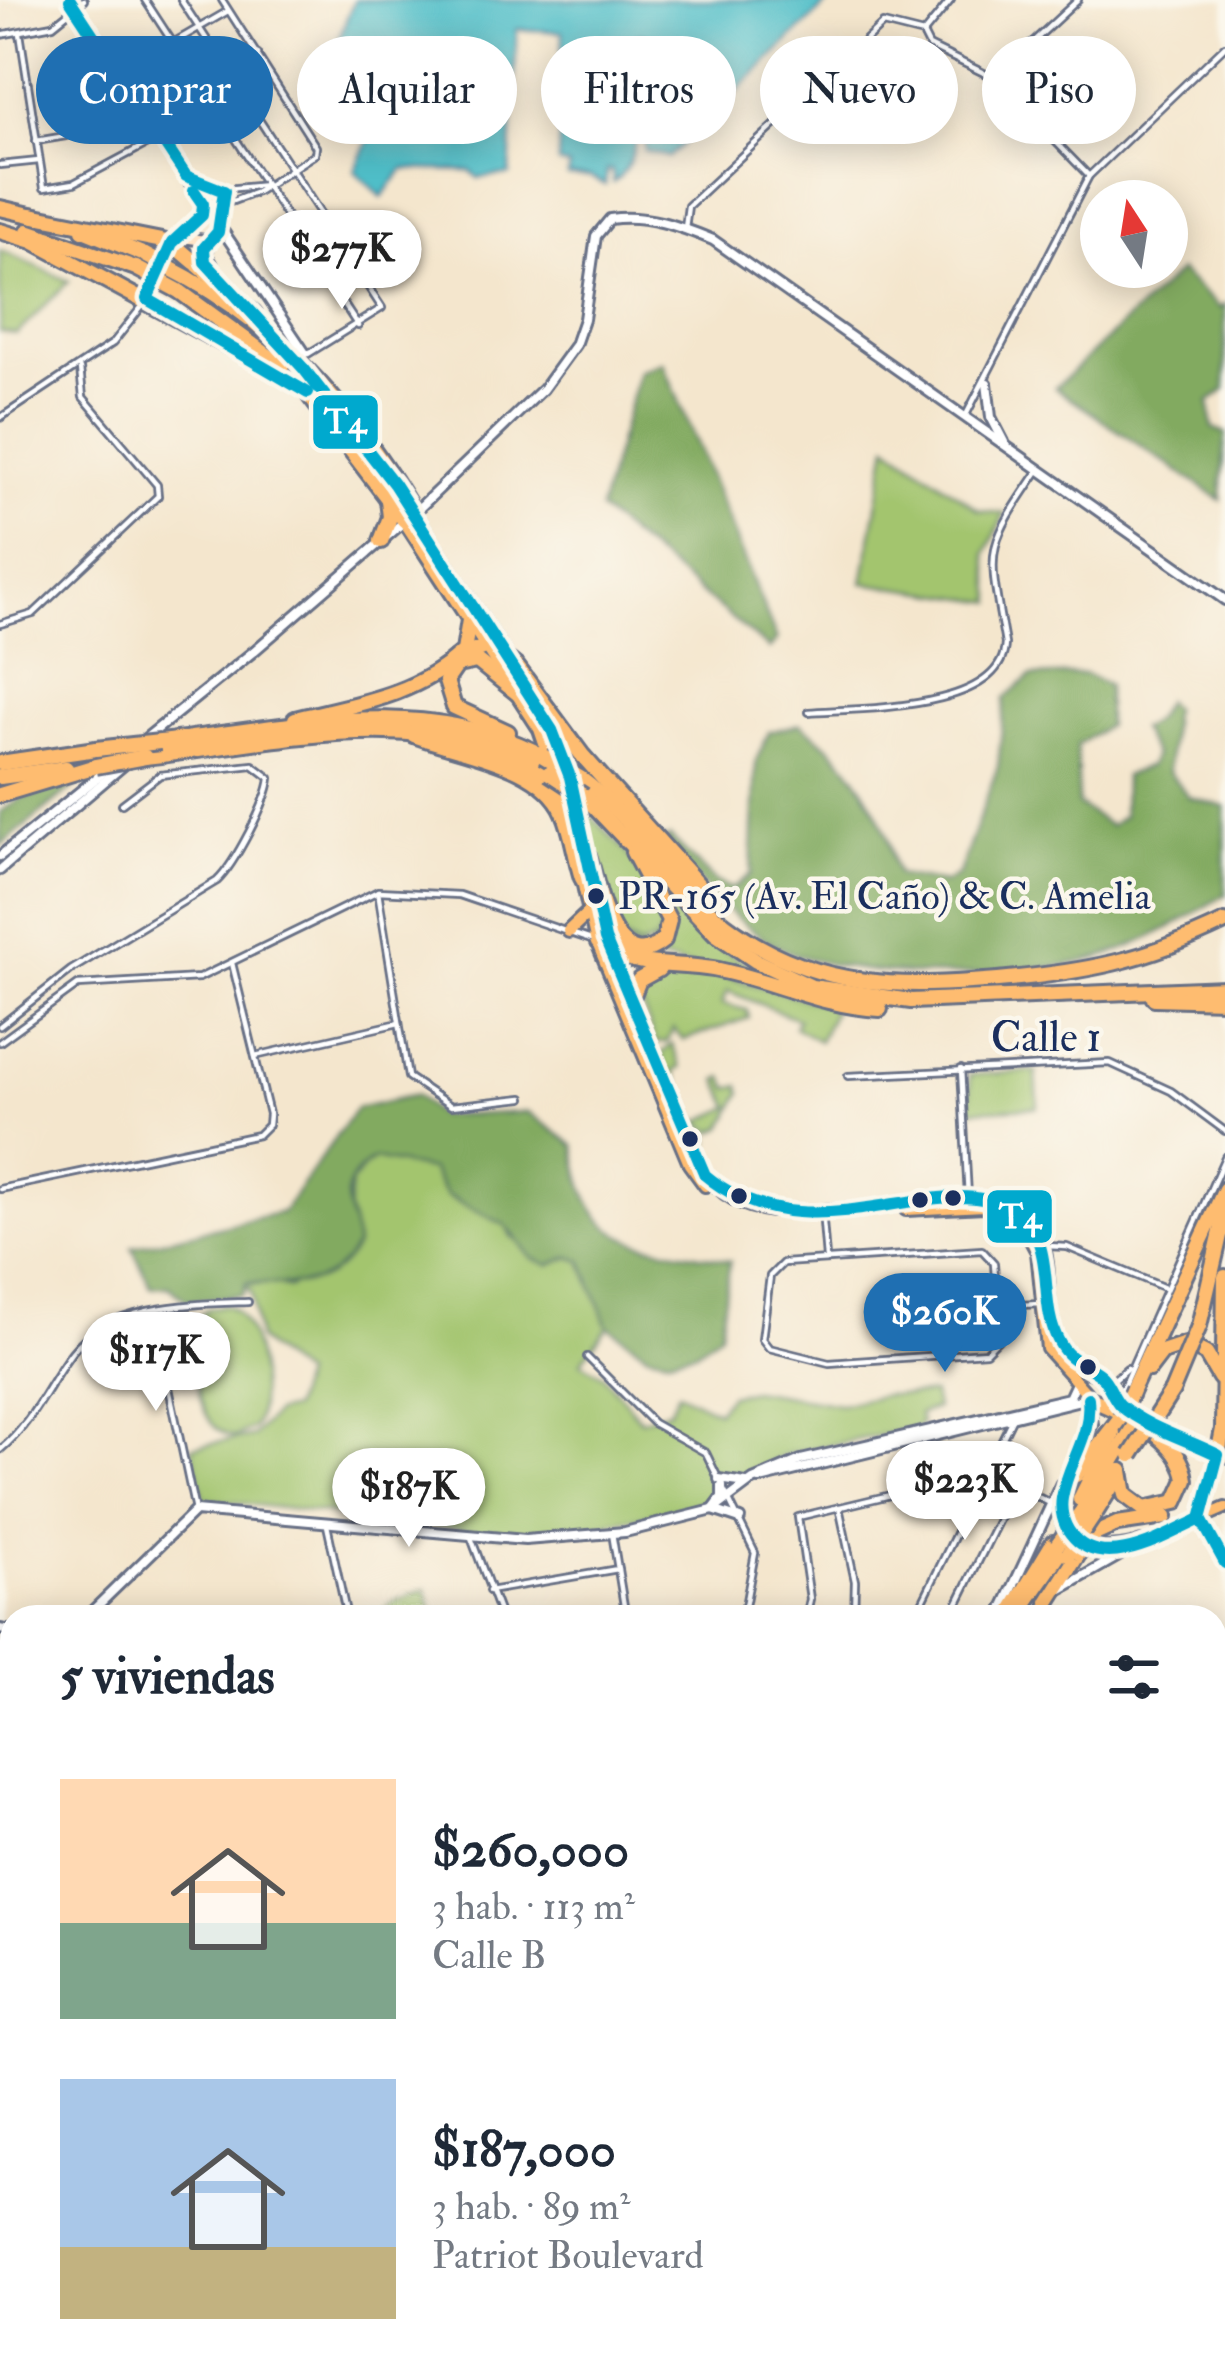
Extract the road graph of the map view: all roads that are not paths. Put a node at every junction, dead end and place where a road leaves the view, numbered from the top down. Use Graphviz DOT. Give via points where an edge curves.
graph roads {
  1 [pos="146,0"];
  2 [pos="181,0"];
  3 [pos="222,0"];
  4 [pos="950,0"];
  5 [pos="1078,0"];
  6 [pos="77,3"];
  7 [pos="229,10"];
  8 [pos="199,28"];
  9 [pos="20,33"];
  10 [pos="923,34"];
  11 [pos="0,35"];
  12 [pos="97,36"];
  13 [pos="169,36"];
  14 [pos="184,36"];
  15 [pos="204,36"];
  16 [pos="246,36"];
  17 [pos="1040,36"];
  18 [pos="1225,46"];
  19 [pos="982,73"];
  20 [pos="273,77"];
  21 [pos="36,141"];
  22 [pos="273,142"];
  23 [pos="36,144"];
  24 [pos="157,144"];
  25 [pos="165,144"];
  26 [pos="240,144"];
  27 [pos="1058,144"];
  28 [pos="39,161"];
  29 [pos="0,165"];
  30 [pos="291,170"];
  31 [pos="186,176"];
  32 [pos="1089,176"];
  33 [pos="267,185"];
  34 [pos="207,188"];
  35 [pos="222,188"];
  36 [pos="202,202"];
  37 [pos="225,204"];
  38 [pos="0,208"];
  39 [pos="32,215"];
  40 [pos="196,220"];
  41 [pos="216,220"];
  42 [pos="0,228"];
  43 [pos="685,228"];
  44 [pos="334,237"];
  45 [pos="207,239"];
  46 [pos="175,245"];
  47 [pos="235,247"];
  48 [pos="310,251"];
  49 [pos="141,261"];
  50 [pos="184,285"];
  51 [pos="231,291"];
  52 [pos="147,299"];
  53 [pos="358,326"];
  54 [pos="299,355"];
  55 [pos="80,369"];
  56 [pos="987,383"];
  57 [pos="303,387"];
  58 [pos="965,417"];
  59 [pos="0,418"];
  60 [pos="1008,448"];
  61 [pos="1039,470"];
  62 [pos="387,494"];
  63 [pos="409,517"];
  64 [pos="381,541"];
  65 [pos="1224,598"];
  66 [pos="469,620"];
  67 [pos="0,624"];
  68 [pos="486,646"];
  69 [pos="456,658"];
  70 [pos="508,661"];
  71 [pos="517,693"];
  72 [pos="809,712"];
  73 [pos="164,725"];
  74 [pos="398,730"];
  75 [pos="255,731"];
  76 [pos="526,746"];
  77 [pos="0,763"];
  78 [pos="96,766"];
  79 [pos="0,777"];
  80 [pos="0,795"];
  81 [pos="122,804"];
  82 [pos="625,837"];
  83 [pos="588,855"];
  84 [pos="0,856"];
  85 [pos="0,870"];
  86 [pos="582,878"];
  87 [pos="378,890"];
  88 [pos="589,910"];
  89 [pos="1225,918"];
  90 [pos="569,931"];
  91 [pos="752,941"];
  92 [pos="604,948"];
  93 [pos="232,961"];
  94 [pos="676,966"];
  95 [pos="1224,998"];
  96 [pos="631,1000"];
  97 [pos="911,1001"];
  98 [pos="399,1023"];
  99 [pos="0,1026"];
  100 [pos="0,1042"];
  101 [pos="255,1056"];
  102 [pos="961,1070"];
  103 [pos="848,1076"];
  104 [pos="523,1098"];
  105 [pos="1225,1131"];
  106 [pos="1225,1157"];
  107 [pos="1224,1188"];
  108 [pos="0,1189"];
  109 [pos="969,1203"];
  110 [pos="822,1212"];
  111 [pos="1225,1214"];
  112 [pos="1040,1248"];
  113 [pos="826,1260"];
  114 [pos="1225,1276"];
  115 [pos="1165,1288"];
  116 [pos="248,1302"];
  117 [pos="1041,1304"];
  118 [pos="998,1306"];
  119 [pos="153,1312"];
  120 [pos="1224,1313"];
  121 [pos="586,1357"];
  122 [pos="1150,1360"];
  123 [pos="1128,1367"];
  124 [pos="1076,1382"];
  125 [pos="1109,1384"];
  126 [pos="1088,1399"];
  127 [pos="1224,1407"];
  128 [pos="1013,1415"];
  129 [pos="1126,1415"];
  130 [pos="1156,1426"];
  131 [pos="1224,1432"];
  132 [pos="0,1450"];
  133 [pos="1077,1456"];
  134 [pos="1221,1456"];
  135 [pos="1121,1471"];
  136 [pos="987,1472"];
  137 [pos="754,1480"];
  138 [pos="720,1483"];
  139 [pos="1015,1486"];
  140 [pos="730,1500"];
  141 [pos="839,1508"];
  142 [pos="1225,1508"];
  143 [pos="713,1510"];
  144 [pos="195,1511"];
  145 [pos="1074,1511"];
  146 [pos="326,1519"];
  147 [pos="740,1519"];
  148 [pos="1201,1519"];
  149 [pos="612,1533"];
  150 [pos="470,1535"];
  151 [pos="1142,1544"];
  152 [pos="1069,1547"];
  153 [pos="1225,1563"];
  154 [pos="618,1569"];
  155 [pos="489,1591"];
  156 [pos="1048,1602"];
  157 [pos="102,1605"];
  158 [pos="344,1605"];
  159 [pos="495,1605"];
  160 [pos="624,1605"];
  161 [pos="745,1605"];
  162 [pos="808,1605"];
  163 [pos="854,1605"];
  164 [pos="921,1605"];
  165 [pos="957,1605"];
  166 [pos="1019,1605"];
  167 [pos="1022,1605"];
  168 [pos="1022,1605"];
  169 [pos="1046,1605"];
  1 -- 13 [label="street"];
  2 -- 8 [label="street"];
  3 -- 7 [label="street"];
  4 -- 10 [label="street"];
  5 -- 17 [label="street"];
  6 -- 9 [label="street" via="52,25"];
  6 -- 12 [label="main road"];
  7 -- 8 [label="street"];
  7 -- 16 [label="street"];
  8 -- 14 [label="street"];
  8 -- 15 [label="street"];
  9 -- 11 [label="street"];
  9 -- 21 [label="street"];
  10 -- 19 [label="street" via="929,46"];
  10 -- 43 [label="street" via="883,24 688,206"];
  18 -- 32 [label="street"];
  20 -- 30 [label="street" via="315,140 315,154"];
  22 -- 30 [label="street"];
  23 -- 28 [label="street"];
  24 -- 28 [label="street" via="46,189"];
  25 -- 31 [label="main road"];
  26 -- 33 [label="street"];
  27 -- 32 [label="street"];
  28 -- 29 [label="street"];
  30 -- 33 [label="street"];
  30 -- 44 [label="street"];
  31 -- 34 [label="main road"];
  31 -- 36 [label="main road"];
  32 -- 56 [label="street"];
  33 -- 35 [label="street"];
  33 -- 37 [label="street"];
  33 -- 48 [label="street"];
  34 -- 35 [label="main road"];
  34 -- 36 [label="main road"];
  35 -- 37 [label="main road"];
  36 -- 40 [label="main road"];
  37 -- 41 [label="main road"];
  38 -- 39 [label="highway"];
  39 -- 46 [label="highway"];
  39 -- 49 [label="highway"];
  40 -- 45 [label="main road"];
  40 -- 46 [label="main road"];
  41 -- 45 [label="main road"];
  41 -- 47 [label="street"];
  42 -- 49 [label="highway"];
  42 -- 52 [label="highway"];
  43 -- 58 [label="street"];
  43 -- 63 [label="street" via="629,216 602,224 584,319 561,370"];
  44 -- 48 [label="street"];
  44 -- 53 [label="street" via="382,308"];
  45 -- 46 [label="main road"];
  45 -- 47 [label="street"];
  45 -- 51 [label="highway" via="205,262"];
  46 -- 51 [label="highway"];
  46 -- 52 [label="main road"];
  47 -- 54 [label="street"];
  48 -- 53 [label="street"];
  49 -- 50 [label="highway, bridge"];
  50 -- 54 [label="highway"];
  50 -- 57 [label="highway"];
  51 -- 54 [label="highway"];
  52 -- 55 [label="street"];
  52 -- 57 [label="highway"];
  53 -- 54 [label="street"];
  54 -- 63 [label="highway" via="370,445"];
  55 -- 59 [label="street"];
  55 -- 67 [label="street" via="82,397 158,485 158,496 33,614"];
  56 -- 58 [label="street"];
  56 -- 60 [label="street" via="991,417"];
  57 -- 62 [label="highway"];
  58 -- 60 [label="street"];
  60 -- 61 [label="street"];
  61 -- 65 [label="street"];
  61 -- 72 [label="street" via="995,535 990,557 1005,644 991,670 946,699"];
  62 -- 63 [label="highway"];
  62 -- 64 [label="highway"];
  63 -- 64 [label="street"];
  63 -- 66 [label="highway"];
  63 -- 70 [label="highway"];
  64 -- 73 [label="street"];
  66 -- 68 [label="highway"];
  66 -- 69 [label="highway" via="469,644"];
  68 -- 69 [label="highway"];
  68 -- 70 [label="highway"];
  68 -- 71 [label="highway"];
  69 -- 75 [label="highway" via="383,699"];
  70 -- 83 [label="highway" via="561,748"];
  70 -- 91 [label="highway"];
  71 -- 76 [label="highway" via="477,661 457,665 445,685 454,706"];
  71 -- 86 [label="highway" via="553,753"];
  73 -- 84 [label="street"];
  73 -- 85 [label="street"];
  74 -- 78 [label="highway, bridge"];
  74 -- 82 [label="highway, bridge" via="480,742 549,773"];
  74 -- 86 [label="highway" via="543,787 563,810"];
  75 -- 76 [label="highway" via="432,719"];
  75 -- 77 [label="highway, bridge"];
  76 -- 91 [label="highway, bridge" via="580,778 715,915"];
  78 -- 79 [label="highway"];
  78 -- 80 [label="highway"];
  81 -- 99 [label="street" via="160,775 253,765 270,778 228,871 71,970"];
  82 -- 83 [label="highway" via="669,915 654,948 634,950 616,937"];
  82 -- 97 [label="highway" via="716,934 756,962 834,993"];
  83 -- 92 [label="highway"];
  86 -- 88 [label="highway"];
  87 -- 90 [label="street" via="459,896"];
  87 -- 93 [label="street"];
  87 -- 98 [label="street"];
  88 -- 90 [label="highway"];
  88 -- 92 [label="highway"];
  89 -- 91 [label="highway" via="1126,964 903,986 808,970"];
  90 -- 92 [label="street"];
  92 -- 94 [label="highway" via="635,962"];
  92 -- 96 [label="main road"];
  92 -- 110 [label="main road" via="705,1186 746,1213"];
  93 -- 100 [label="street" via="189,980 78,985"];
  93 -- 101 [label="street"];
  94 -- 96 [label="highway" via="643,976"];
  94 -- 97 [label="highway" via="858,1007"];
  95 -- 97 [label="highway" via="1120,991"];
  96 -- 110 [label="main road" via="713,1184 754,1208"];
  98 -- 101 [label="street"];
  98 -- 104 [label="street" via="408,1077 440,1101 461,1107"];
  101 -- 108 [label="street" via="268,1114 258,1135"];
  102 -- 103 [label="street, Calle 1"];
  102 -- 105 [label="street, Calle 1" via="1110,1063 1171,1090"];
  102 -- 109 [label="street"];
  106 -- 115 [label="street"];
  107 -- 122 [label="highway"];
  109 -- 110 [label="main road"];
  109 -- 112 [label="main road" via="1011,1216"];
  110 -- 113 [label="street"];
  111 -- 135 [label="highway, bridge" via="1199,1326 1172,1391"];
  112 -- 115 [label="street" via="1067,1247"];
  112 -- 117 [label="main road"];
  112 -- 125 [label="main road" via="1058,1348 1079,1371"];
  113 -- 118 [label="street" via="987,1253"];
  113 -- 118 [label="street" via="774,1269 766,1345 829,1363 986,1352 999,1339"];
  114 -- 120 [label="highway"];
  115 -- 123 [label="street"];
  116 -- 119 [label="street"];
  117 -- 118 [label="street"];
  117 -- 124 [label="main road" via="1047,1349"];
  119 -- 132 [label="street" via="87,1336 26,1426"];
  119 -- 144 [label="street"];
  120 -- 127 [label="highway"];
  121 -- 138 [label="street" via="653,1423 706,1454"];
  122 -- 127 [label="highway" via="1174,1346 1202,1350 1219,1375"];
  122 -- 129 [label="highway, bridge"];
  123 -- 125 [label="street"];
  123 -- 129 [label="street" via="1118,1390"];
  124 -- 126 [label="main road"];
  124 -- 128 [label="street" via="1069,1398"];
  125 -- 126 [label="main road"];
  125 -- 129 [label="main road"];
  126 -- 128 [label="street"];
  126 -- 129 [label="highway"];
  126 -- 133 [label="street" via="1093,1424"];
  127 -- 131 [label="highway"];
  128 -- 136 [label="street"];
  128 -- 137 [label="street" via="801,1460"];
  129 -- 130 [label="main road"];
  129 -- 135 [label="highway" via="1179,1456 1185,1488 1169,1507 1144,1509 1125,1495"];
  129 -- 145 [label="highway"];
  130 -- 134 [label="main road"];
  130 -- 152 [label="highway" via="1189,1459 1192,1488 1172,1514"];
  131 -- 134 [label="highway"];
  133 -- 145 [label="highway"];
  134 -- 148 [label="main road"];
  135 -- 145 [label="highway"];
  136 -- 139 [label="street"];
  136 -- 141 [label="street"];
  136 -- 164 [label="street"];
  137 -- 138 [label="street"];
  137 -- 140 [label="street"];
  138 -- 140 [label="street"];
  138 -- 143 [label="street"];
  139 -- 145 [label="street"];
  139 -- 165 [label="street"];
  140 -- 143 [label="street"];
  140 -- 147 [label="street"];
  141 -- 162 [label="street" via="795,1524"];
  141 -- 163 [label="street"];
  142 -- 148 [label="main road"];
  143 -- 147 [label="street"];
  143 -- 149 [label="street"];
  144 -- 146 [label="street"];
  144 -- 157 [label="street"];
  145 -- 151 [label="highway" via="1071,1535 1086,1548"];
  145 -- 152 [label="highway, bridge"];
  145 -- 166 [label="street"];
  146 -- 150 [label="street"];
  146 -- 158 [label="street"];
  147 -- 161 [label="street" via="756,1567"];
  148 -- 151 [label="main road"];
  148 -- 153 [label="main road"];
  149 -- 150 [label="street"];
  149 -- 154 [label="street"];
  150 -- 155 [label="street"];
  151 -- 156 [label="street" via="1076,1577"];
  152 -- 156 [label="highway"];
  152 -- 167 [label="highway"];
  152 -- 168 [label="highway"];
  154 -- 155 [label="street"];
  154 -- 160 [label="street"];
  155 -- 159 [label="street"];
  156 -- 169 [label="street"];
}
